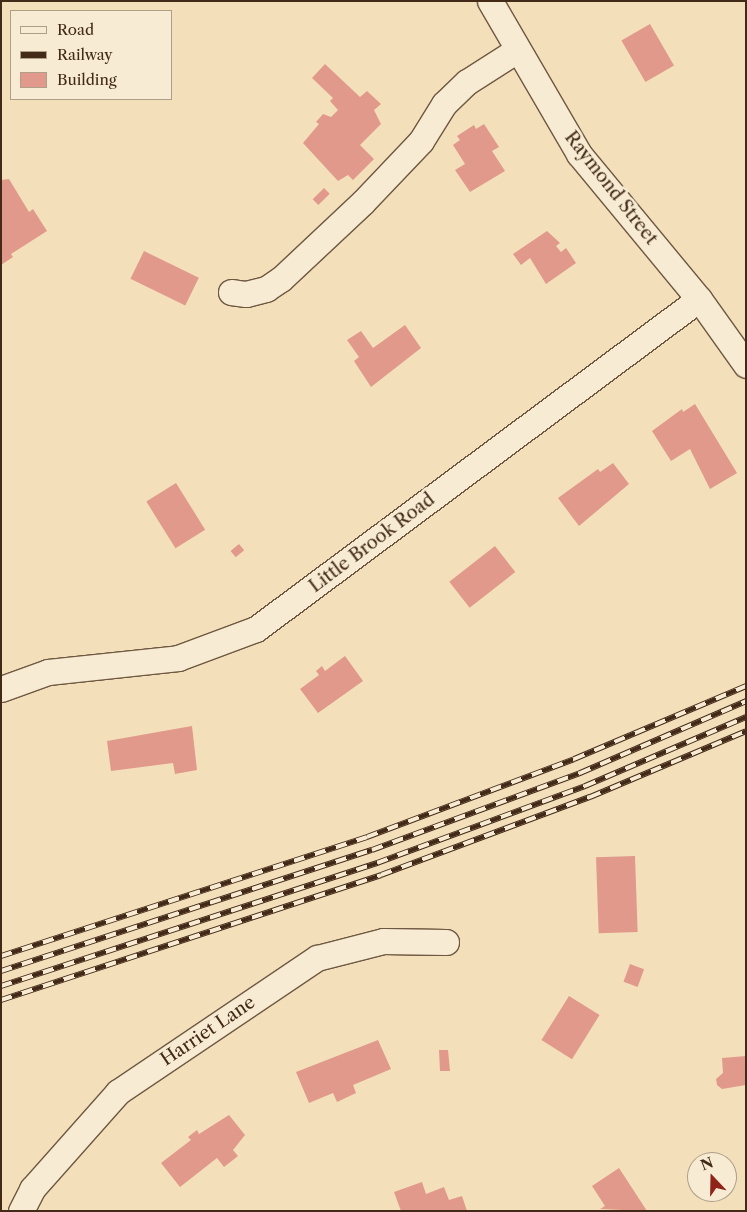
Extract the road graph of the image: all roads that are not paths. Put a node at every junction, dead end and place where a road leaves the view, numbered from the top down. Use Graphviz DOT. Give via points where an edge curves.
graph roads {
  1 [pos="490,1"];
  2 [pos="517,50"];
  3 [pos="231,292"];
  4 [pos="699,299"];
  5 [pos="746,365"];
  6 [pos="1,688"];
  7 [pos="446,942"];
  8 [pos="20,1211"];
  1 -- 2 [label="street, Raymond Street"];
  2 -- 3 [label="street" via="467,82 444,104 421,141 363,202 281,279 266,289 246,294"];
  2 -- 4 [label="street, Raymond Street" via="579,154"];
  4 -- 5 [label="street, Raymond Street"];
  4 -- 6 [label="street, Little Brook Road" via="256,629 178,658 48,672"];
  7 -- 8 [label="street, Harriet Lane" via="383,941 317,958 118,1092 32,1190"];
}
